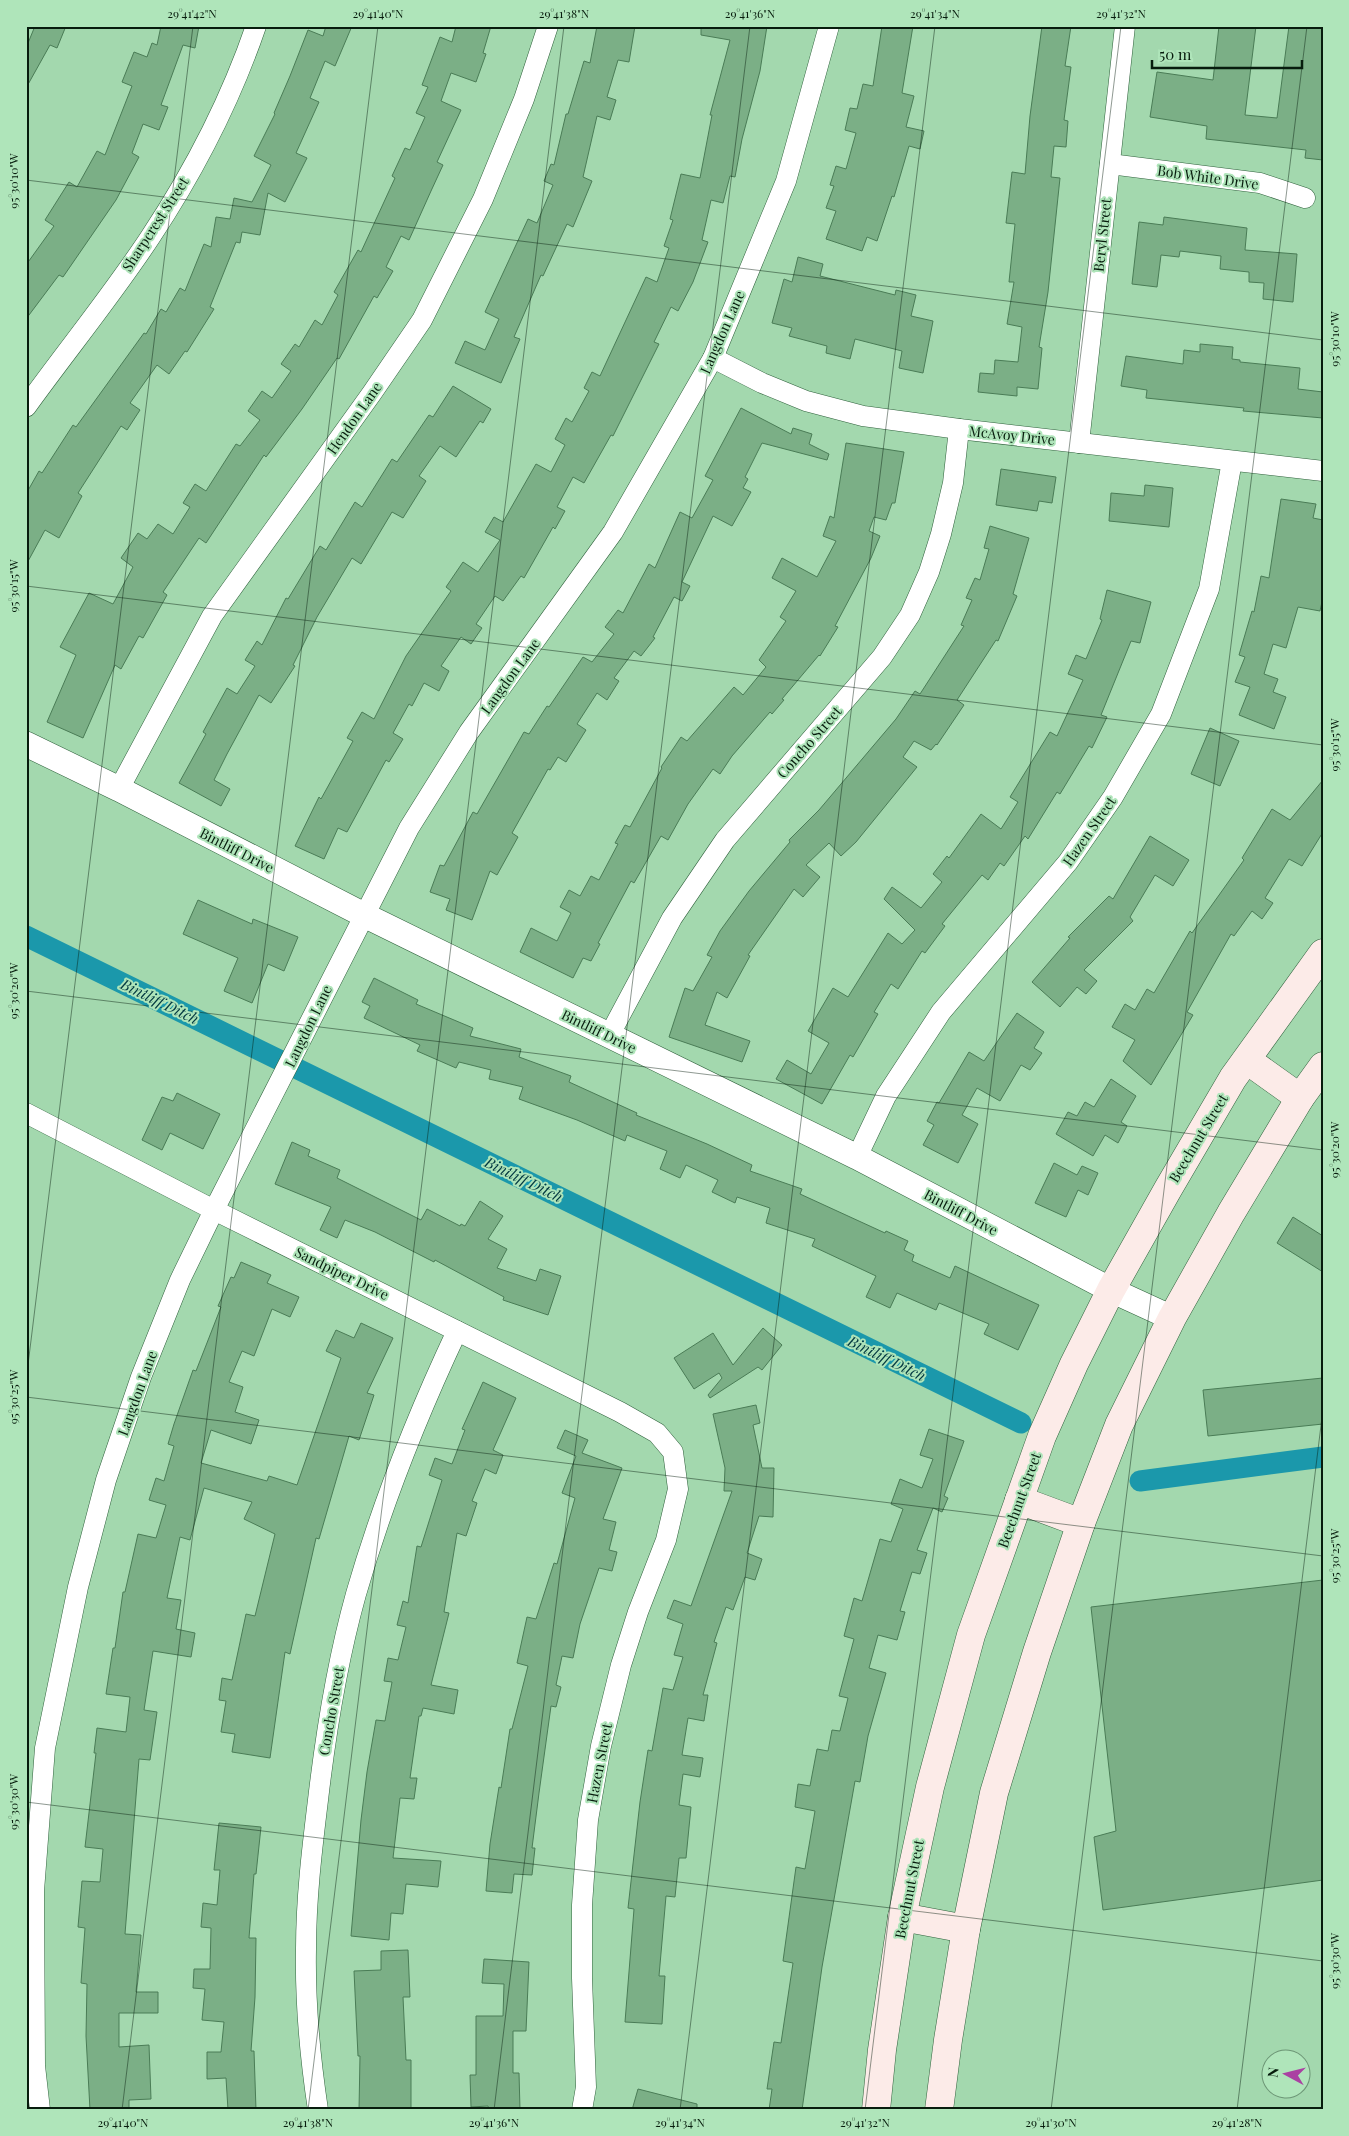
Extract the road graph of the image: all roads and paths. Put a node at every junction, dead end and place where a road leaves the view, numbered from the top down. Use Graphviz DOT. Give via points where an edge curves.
graph roads {
  1 [pos="256,26"];
  2 [pos="548,26"];
  3 [pos="829,26"];
  4 [pos="1125,26"];
  5 [pos="1110,164"];
  6 [pos="1305,198"];
  7 [pos="713,358"];
  8 [pos="26,407"];
  9 [pos="959,429"];
  10 [pos="1079,443"];
  11 [pos="1232,461"];
  12 [pos="1323,471"];
  13 [pos="26,744"];
  14 [pos="119,789"];
  15 [pos="364,915"];
  16 [pos="1323,953"];
  17 [pos="609,1036"];
  18 [pos="1247,1060"];
  19 [pos="1323,1066"];
  20 [pos="1300,1098"];
  21 [pos="26,1113"];
  22 [pos="857,1157"];
  23 [pos="214,1210"];
  24 [pos="1111,1290"];
  25 [pos="1172,1318"];
  26 [pos="457,1331"];
  27 [pos="657,1433"];
  28 [pos="1019,1500"];
  29 [pos="1080,1523"];
  30 [pos="30,1891"];
  31 [pos="902,1918"];
  32 [pos="966,1929"];
  33 [pos="40,2110"];
  34 [pos="318,2110"];
  35 [pos="582,2110"];
  36 [pos="876,2110"];
  37 [pos="939,2110"];
  1 -- 8 [label="street, Sharpcrest Street" via="242,68 198,157 151,236"];
  2 -- 14 [label="street, Hendon Lane" via="524,99 483,199 422,320 212,616"];
  3 -- 7 [label="street, Langdon Lane" via="786,181"];
  4 -- 5 [label="street, Beryl Street"];
  5 -- 6 [label="street, Bob White Drive" via="1260,182"];
  5 -- 10 [label="street, Beryl Street"];
  7 -- 9 [label="street, McAvoy Drive" via="806,401 863,416"];
  7 -- 15 [label="street, Langdon Lane" via="613,532 469,732 409,828"];
  9 -- 10 [label="street, McAvoy Drive"];
  9 -- 17 [label="street, Concho Street" via="954,483 942,534 910,615 882,657 725,840 672,918"];
  10 -- 11 [label="street, McAvoy Drive"];
  11 -- 12 [label="street, McAvoy Drive"];
  11 -- 22 [label="street, Hazen Street" via="1209,589 1161,714 1114,797 1068,862 941,1012 886,1096"];
  13 -- 14 [label="street, Bintliff Drive"];
  14 -- 15 [label="street, Bintliff Drive"];
  15 -- 17 [label="street, Bintliff Drive"];
  15 -- 23 [label="street, Langdon Lane"];
  16 -- 18 [label="main road, Beechnut Street"];
  17 -- 22 [label="street, Bintliff Drive"];
  18 -- 20 [label="main road"];
  18 -- 24 [label="main road, Beechnut Street" via="1233,1078"];
  19 -- 20 [label="main road"];
  20 -- 25 [label="main road"];
  21 -- 23 [label="street, Sandpiper Drive"];
  22 -- 24 [label="street, Bintliff Drive"];
  23 -- 26 [label="street, Sandpiper Drive"];
  23 -- 30 [label="street, Langdon Lane" via="180,1280 141,1378 106,1480 78,1587 45,1748"];
  24 -- 25 [label="street, Bintliff Drive"];
  24 -- 28 [label="main road, Beechnut Street" via="1042,1436"];
  25 -- 29 [label="main road" via="1119,1425"];
  26 -- 27 [label="street, Sandpiper Drive"];
  26 -- 34 [label="street, Concho Street" via="420,1410 389,1495 356,1594 335,1679 312,1848 306,1948 307,2008"];
  27 -- 35 [label="street, Hazen Street" via="673,1452 678,1489 666,1540 621,1665 601,1746 588,1820 582,1905 586,2087"];
  28 -- 29 [label="main road"];
  28 -- 31 [label="main road, Beechnut Street" via="971,1635 930,1788"];
  29 -- 32 [label="main road" via="994,1793"];
  30 -- 33 [label="street, Langdon Lane" via="35,2066"];
  31 -- 32 [label="main road"];
  31 -- 36 [label="main road, Beechnut Street"];
  32 -- 37 [label="main road"];
}
